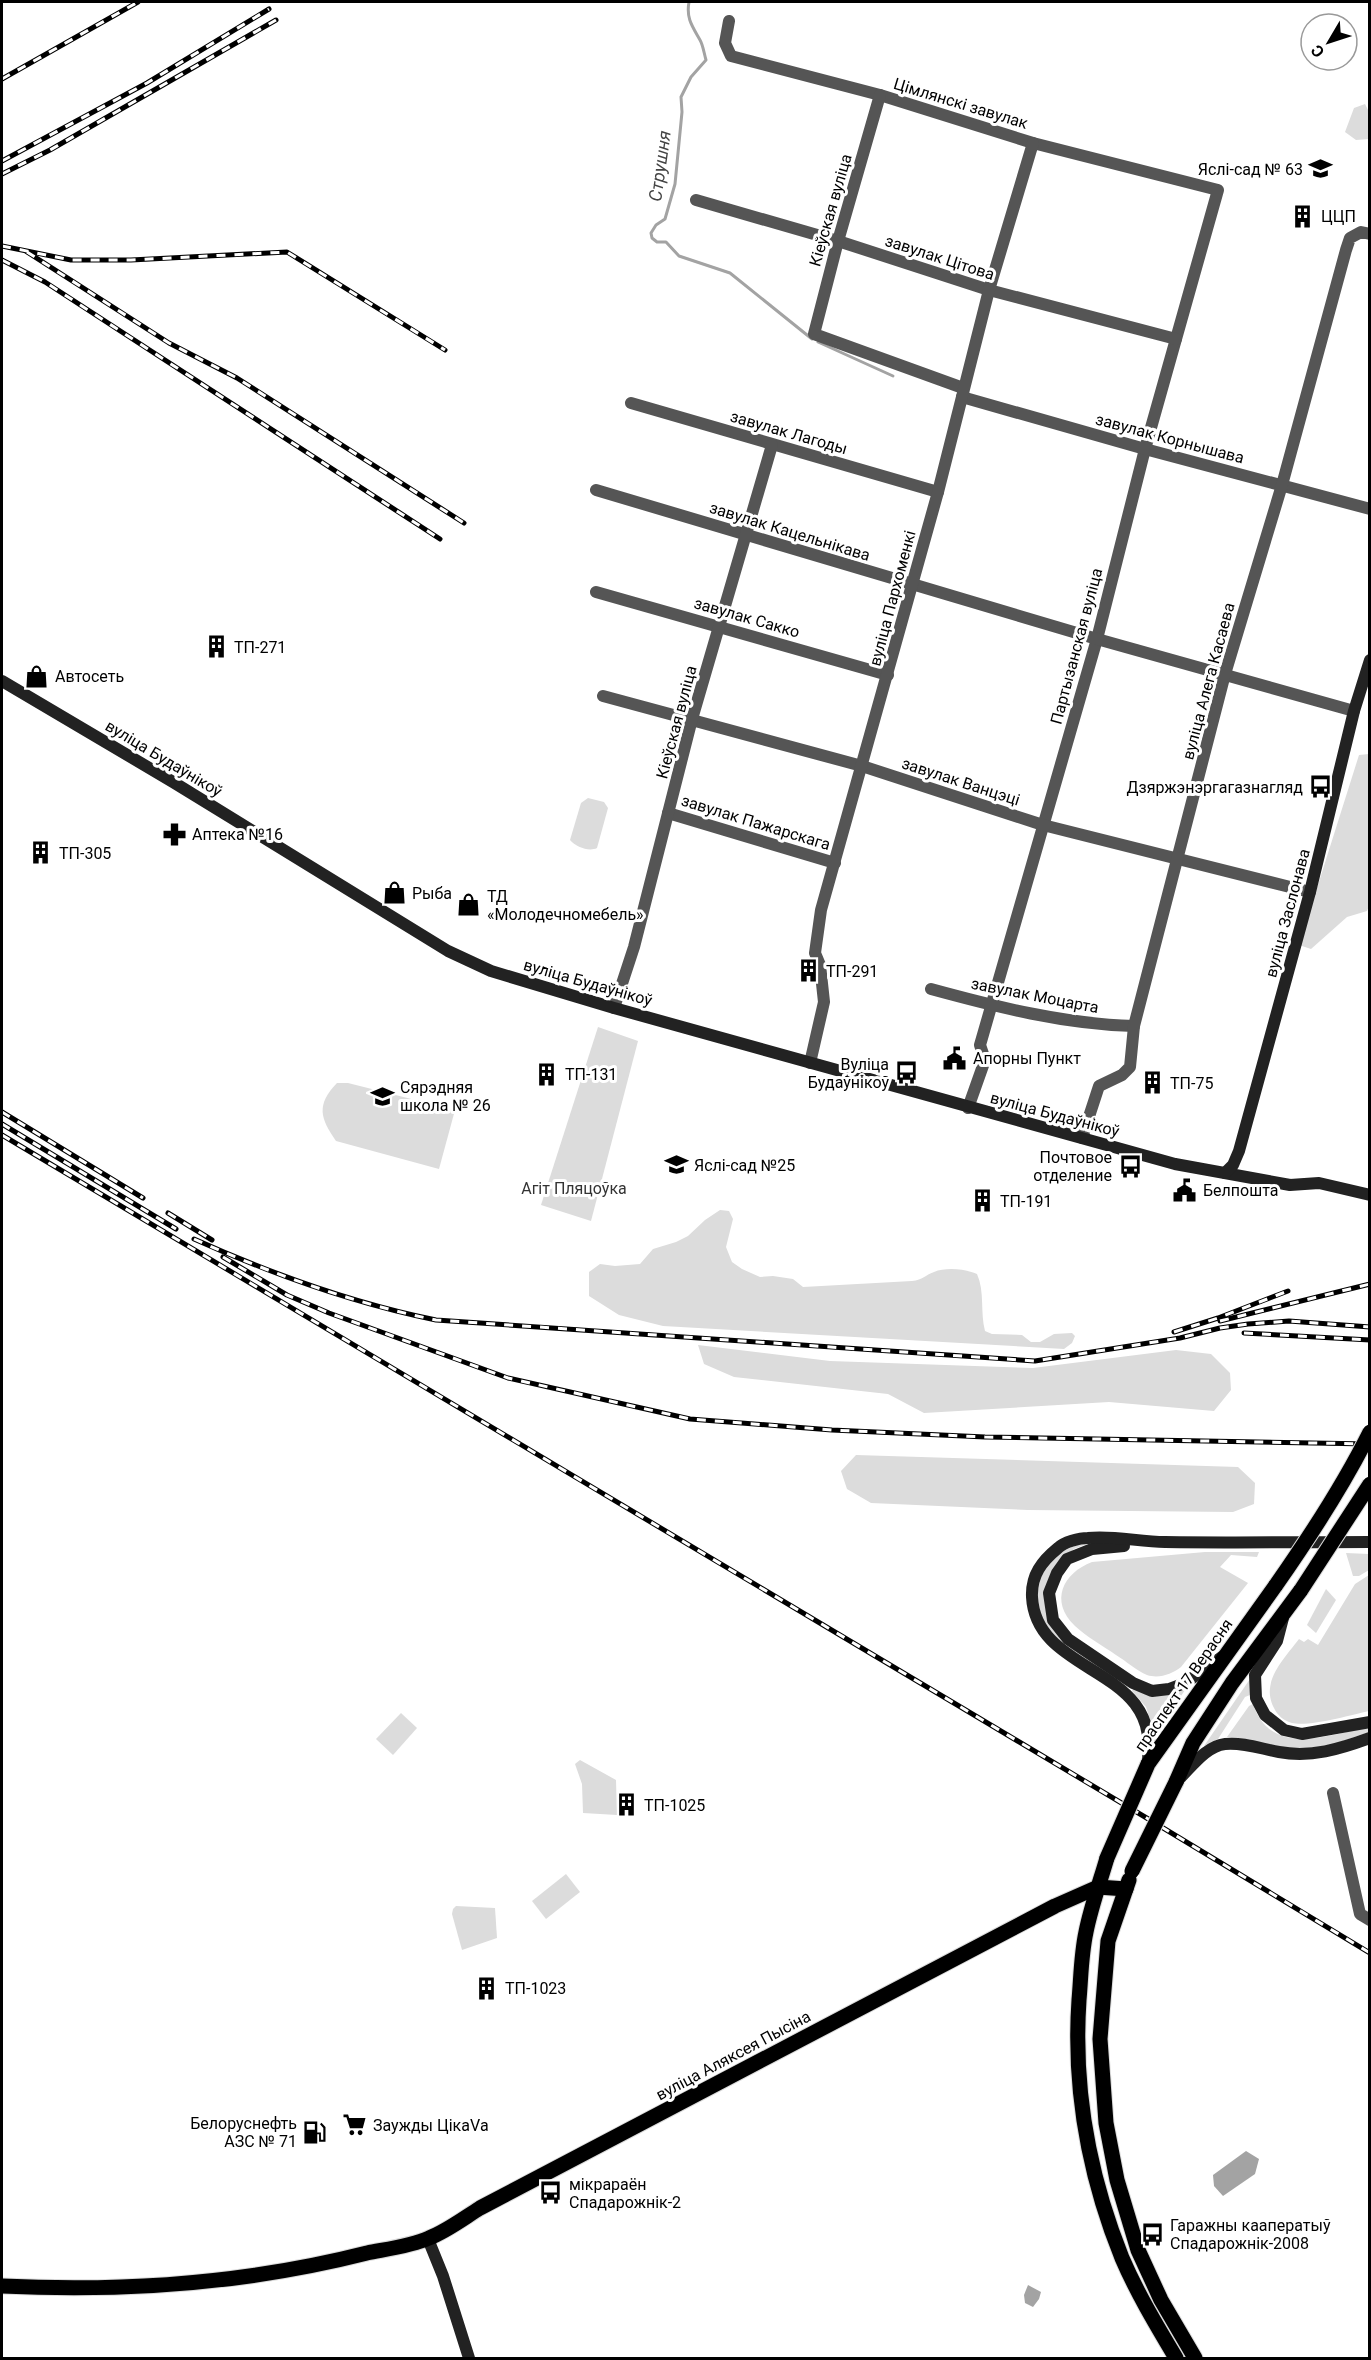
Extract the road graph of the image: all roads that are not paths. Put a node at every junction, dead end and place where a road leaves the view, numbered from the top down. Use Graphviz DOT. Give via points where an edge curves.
graph roads {
  1 [pos="729,21"];
  2 [pos="880,95"];
  3 [pos="1033,143"];
  4 [pos="1218,190"];
  5 [pos="696,200"];
  6 [pos="1370,234"];
  7 [pos="838,241"];
  8 [pos="989,291"];
  9 [pos="814,334"];
  10 [pos="1176,339"];
  11 [pos="962,393"];
  12 [pos="632,403"];
  13 [pos="771,445"];
  14 [pos="1145,449"];
  15 [pos="1282,485"];
  16 [pos="596,490"];
  17 [pos="938,492"];
  18 [pos="1370,509"];
  19 [pos="746,535"];
  20 [pos="912,584"];
  21 [pos="596,592"];
  22 [pos="720,627"];
  23 [pos="1097,639"];
  24 [pos="1369,659"];
  25 [pos="1225,674"];
  26 [pos="888,675"];
  27 [pos="2,681"];
  28 [pos="603,696"];
  29 [pos="1354,711"];
  30 [pos="692,719"];
  31 [pos="862,766"];
  32 [pos="668,813"];
  33 [pos="1043,825"];
  34 [pos="1178,859"];
  35 [pos="835,863"];
  36 [pos="1310,892"];
  37 [pos="931,989"];
  38 [pos="991,1006"];
  39 [pos="614,1008"];
  40 [pos="1134,1026"];
  41 [pos="810,1062"];
  42 [pos="968,1108"];
  43 [pos="1082,1138"];
  44 [pos="1225,1173"];
  45 [pos="1370,1195"];
  46 [pos="1370,1432"];
  47 [pos="1370,1484"];
  48 [pos="1161,1542"];
  49 [pos="1370,1542"];
  50 [pos="1284,1615"];
  51 [pos="1224,1656"];
  52 [pos="1370,1722"];
  53 [pos="1370,1738"];
  54 [pos="1148,1764"];
  55 [pos="1176,1782"];
  56 [pos="1333,1793"];
  57 [pos="1098,1887"];
  58 [pos="1126,1889"];
  59 [pos="1055,1906"];
  60 [pos="1370,1920"];
  61 [pos="1086,1932"];
  62 [pos="428,2239"];
  63 [pos="2,2286"];
  64 [pos="469,2358"];
  65 [pos="1176,2358"];
  66 [pos="1195,2358"];
  1 -- 2 [label="street, Цімлянскі завулак" via="725,43 731,56"];
  2 -- 3 [label="street, Цімлянскі завулак"];
  2 -- 7 [label="street, Кіеўская вуліца"];
  3 -- 4 [label="street, Цімлянскі завулак"];
  3 -- 8 [label="street, вуліца Пархоменкі"];
  4 -- 10 [label="street, Партызанская вуліца"];
  5 -- 7 [label="street, завулак Цітова"];
  6 -- 15 [label="street, вуліца Алега Касаева" via="1361,232 1350,238"];
  7 -- 8 [label="street, завулак Цітова"];
  7 -- 9 [label="street, Кіеўская вуліца"];
  8 -- 10 [label="street, завулак Цітова"];
  8 -- 11 [label="street, вуліца Пархоменкі"];
  9 -- 11 [label="street, завулак Корнышава"];
  10 -- 14 [label="street, Партызанская вуліца"];
  11 -- 14 [label="street, завулак Корнышава"];
  11 -- 17 [label="street, вуліца Пархоменкі"];
  12 -- 13 [label="street, завулак Лагоды"];
  13 -- 17 [label="street, завулак Лагоды"];
  13 -- 19 [label="street, Кіеўская вуліца"];
  14 -- 15 [label="street, завулак Корнышава"];
  14 -- 23 [label="street, Партызанская вуліца"];
  15 -- 18 [label="street, завулак Корнышава"];
  15 -- 25 [label="street, вуліца Алега Касаева"];
  16 -- 19 [label="street, завулак Кацельнікава"];
  17 -- 20 [label="street, вуліца Пархоменкі"];
  19 -- 20 [label="street, завулак Кацельнікава"];
  19 -- 22 [label="street, Кіеўская вуліца"];
  20 -- 23 [label="street, завулак Кацельнікава"];
  20 -- 26 [label="street, вуліца Пархоменкі"];
  21 -- 22 [label="street, завулак Сакко"];
  22 -- 26 [label="street, завулак Сакко"];
  22 -- 30 [label="street, Кіеўская вуліца"];
  23 -- 25 [label="street, завулак Кацельнікава"];
  23 -- 33 [label="street, Партызанская вуліца"];
  24 -- 29 [label="main road, вуліца Заслонава"];
  25 -- 29 [label="street, завулак Кацельнікава"];
  25 -- 34 [label="street, вуліца Алега Касаева"];
  26 -- 31 [label="street, вуліца Пархоменкі"];
  27 -- 39 [label="main road, вуліца Будаўнікоў" via="455,956 491,971"];
  28 -- 30 [label="street, завулак Ванцэці"];
  29 -- 36 [label="main road, вуліца Заслонава"];
  30 -- 31 [label="street, завулак Ванцэці"];
  30 -- 32 [label="street, Кіеўская вуліца"];
  31 -- 33 [label="street, завулак Ванцэці"];
  31 -- 35 [label="street, вуліца Пархоменкі"];
  32 -- 35 [label="street, завулак Пажарскага"];
  32 -- 39 [label="street, Кіеўская вуліца"];
  33 -- 34 [label="street, завулак Ванцэці"];
  33 -- 38 [label="street, Партызанская вуліца"];
  34 -- 36 [label="street, завулак Ванцэці"];
  34 -- 40 [label="street, вуліца Алега Касаева"];
  35 -- 41 [label="street, вуліца Пархоменкі" via="817,929 815,953 824,1002"];
  36 -- 44 [label="main road, вуліца Заслонава" via="1239,1151"];
  37 -- 38 [label="street, завулак Моцарта"];
  38 -- 40 [label="street, завулак Моцарта" via="1076,1022"];
  38 -- 42 [label="street, Партызанская вуліца" via="980,1045 985,1060"];
  39 -- 41 [label="main road, вуліца Будаўнікоў"];
  40 -- 43 [label="street, вуліца Алега Касаева" via="1130,1067 1099,1086"];
  41 -- 42 [label="main road, вуліца Будаўнікоў"];
  42 -- 43 [label="main road, вуліца Будаўнікоў"];
  43 -- 44 [label="main road, вуліца Будаўнікоў" via="1175,1164"];
  44 -- 45 [label="main road, вуліца Будаўнікоў" via="1290,1185 1319,1183"];
  46 -- 51 [label="main road, праспект 17 Верасня, bridge" via="1321,1520"];
  47 -- 50 [label="main road, bridge"];
  48 -- 49 [label="main road"];
  48 -- 51 [label="main road" via="1092,1549 1067,1559 1049,1593 1053,1620 1068,1639 1133,1683 1152,1690 1185,1683"];
  48 -- 54 [label="main road" via="1088,1538 1061,1545 1041,1562 1031,1585 1032,1610 1043,1631 1059,1648 1126,1694 1137,1706 1150,1735"];
  50 -- 52 [label="main road" via="1277,1641 1255,1675 1256,1698 1265,1715 1284,1730 1302,1734"];
  50 -- 55 [label="main road" via="1193,1743"];
  51 -- 54 [label="main road, праспект 17 Верасня"];
  53 -- 55 [label="main road" via="1346,1748 1312,1754 1224,1744 1204,1754"];
  54 -- 57 [label="main road, праспект 17 Верасня, bridge"];
  55 -- 58 [label="main road, bridge"];
  56 -- 60 [label="street" via="1360,1914"];
  57 -- 58 [label="main road, вуліца Аляксея Пысіна"];
  57 -- 59 [label="main road, вуліца Аляксея Пысіна"];
  57 -- 61 [label="main road, праспект 17 Верасня"];
  58 -- 66 [label="main road" via="1108,1941 1100,2039 1106,2123 1116,2180 1138,2250"];
  59 -- 61 [label="main road" via="1072,1906 1081,1913"];
  59 -- 62 [label="main road, вуліца Аляксея Пысіна"];
  61 -- 65 [label="main road, праспект 17 Верасня" via="1076,2043 1084,2127 1097,2187 1123,2259"];
  62 -- 63 [label="main road, вуліца Аляксея Пысіна" via="334,2262 237,2278 149,2286"];
  62 -- 64 [label="main road"];
}
